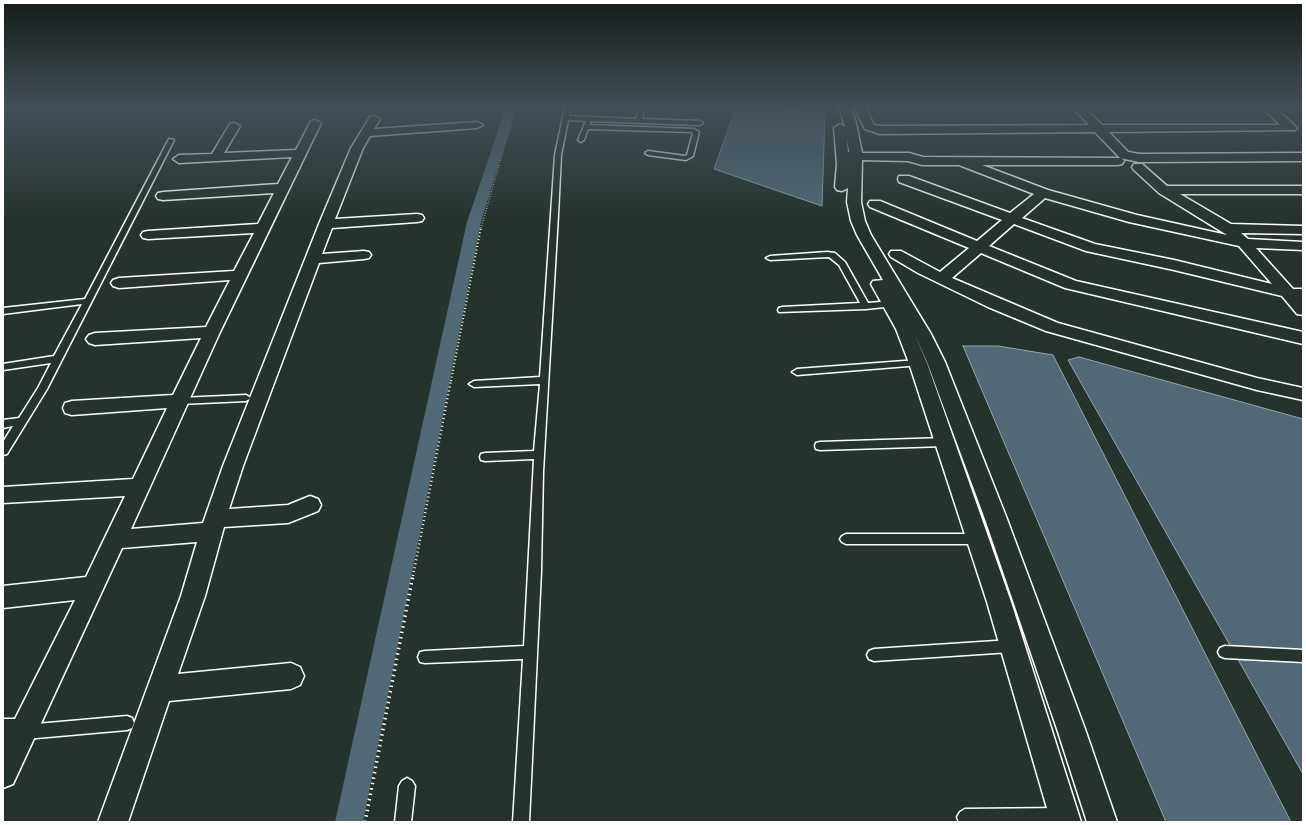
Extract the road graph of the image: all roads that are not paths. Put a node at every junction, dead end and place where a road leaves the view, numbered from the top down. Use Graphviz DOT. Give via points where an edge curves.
graph roads {
  1 [pos="167,146"];
  2 [pos="223,146"];
  3 [pos="304,146"];
  4 [pos="358,146"];
  5 [pos="560,146"];
  6 [pos="693,146"];
  7 [pos="845,146"];
  8 [pos="849,146"];
  9 [pos="1112,146"];
  10 [pos="301,152"];
  11 [pos="648,153"];
  12 [pos="216,157"];
  13 [pos="1303,157"];
  14 [pos="1121,158"];
  15 [pos="179,159"];
  16 [pos="849,160"];
  17 [pos="961,162"];
  18 [pos="1139,163"];
  19 [pos="904,179"];
  20 [pos="283,188"];
  21 [pos="1164,190"];
  22 [pos="1303,190"];
  23 [pos="1043,193"];
  24 [pos="163,196"];
  25 [pos="875,204"];
  26 [pos="842,208"];
  27 [pos="417,218"];
  28 [pos="1012,219"];
  29 [pos="326,224"];
  30 [pos="264,228"];
  31 [pos="1228,228"];
  32 [pos="1303,230"];
  33 [pos="148,235"];
  34 [pos="1244,243"];
  35 [pos="1303,246"];
  36 [pos="980,247"];
  37 [pos="364,255"];
  38 [pos="770,258"];
  39 [pos="312,259"];
  40 [pos="881,261"];
  41 [pos="241,275"];
  42 [pos="942,278"];
  43 [pos="119,283"];
  44 [pos="1296,294"];
  45 [pos="87,301"];
  46 [pos="892,304"];
  47 [pos="866,306"];
  48 [pos="782,310"];
  49 [pos="1303,310"];
  50 [pos="3,311"];
  51 [pos="212,332"];
  52 [pos="1303,338"];
  53 [pos="95,339"];
  54 [pos="57,359"];
  55 [pos="918,363"];
  56 [pos="3,366"];
  57 [pos="797,372"];
  58 [pos="544,380"];
  59 [pos="474,384"];
  60 [pos="1303,394"];
  61 [pos="246,398"];
  62 [pos="180,401"];
  63 [pos="72,408"];
  64 [pos="23,421"];
  65 [pos="3,424"];
  66 [pos="945,442"];
  67 [pos="820,446"];
  68 [pos="3,450"];
  69 [pos="539,455"];
  70 [pos="485,457"];
  71 [pos="139,486"];
  72 [pos="3,495"];
  73 [pos="310,505"];
  74 [pos="213,525"];
  75 [pos="116,539"];
  76 [pos="846,539"];
  77 [pos="977,539"];
  78 [pos="93,587"];
  79 [pos="3,597"];
  80 [pos="1011,646"];
  81 [pos="529,652"];
  82 [pos="1225,652"];
  83 [pos="874,655"];
  84 [pos="1303,656"];
  85 [pos="424,657"];
  86 [pos="290,676"];
  87 [pos="162,689"];
  88 [pos="127,723"];
  89 [pos="13,733"];
  90 [pos="3,774"];
  91 [pos="407,786"];
  92 [pos="966,817"];
  93 [pos="1065,819"];
  94 [pos="113,822"];
  95 [pos="403,822"];
  96 [pos="521,822"];
  97 [pos="1102,822"];
  1 -- 45 [label="lane"];
  2 -- 12 [label="street"];
  3 -- 10 [label="street"];
  4 -- 29 [label="street"];
  5 -- 58 [label="lane"];
  6 -- 11 [label="lane" via="690,156 686,158"];
  7 -- 16 [label="street"];
  8 -- 16 [label="street"];
  9 -- 14 [label="street"];
  10 -- 12 [label="street"];
  10 -- 20 [label="street"];
  12 -- 15 [label="street"];
  13 -- 18 [label="street"];
  14 -- 17 [label="street"];
  14 -- 18 [label="street"];
  16 -- 17 [label="street" via="909,165 922,161"];
  16 -- 26 [label="street"];
  16 -- 40 [label="street" via="854,177 857,236"];
  17 -- 23 [label="street"];
  18 -- 21 [label="street"];
  19 -- 28 [label="street"];
  20 -- 24 [label="street"];
  20 -- 30 [label="street"];
  21 -- 22 [label="street"];
  21 -- 31 [label="street"];
  23 -- 28 [label="street"];
  23 -- 34 [label="street" via="1134,220"];
  25 -- 36 [label="street"];
  27 -- 29 [label="street"];
  28 -- 36 [label="street"];
  28 -- 44 [label="street" via="1091,248"];
  29 -- 39 [label="street"];
  30 -- 33 [label="street"];
  30 -- 41 [label="street"];
  31 -- 32 [label="street"];
  31 -- 34 [label="street"];
  34 -- 35 [label="street"];
  34 -- 44 [label="street"];
  36 -- 42 [label="street"];
  36 -- 52 [label="street" via="1071,285"];
  37 -- 39 [label="street"];
  38 -- 47 [label="lane" via="832,255 842,264"];
  39 -- 74 [label="street" via="235,459"];
  40 -- 42 [label="street" via="923,270"];
  40 -- 46 [label="street"];
  40 -- 97 [label="street" via="924,334 959,420"];
  41 -- 43 [label="street"];
  41 -- 51 [label="street"];
  42 -- 60 [label="street" via="1023,317 1052,327 1257,384"];
  44 -- 49 [label="street"];
  45 -- 50 [label="lane"];
  45 -- 54 [label="lane"];
  46 -- 47 [label="lane"];
  46 -- 55 [label="street"];
  47 -- 48 [label="lane"];
  51 -- 53 [label="street"];
  51 -- 62 [label="street"];
  54 -- 56 [label="lane"];
  54 -- 64 [label="lane"];
  55 -- 57 [label="lane"];
  55 -- 66 [label="street"];
  58 -- 59 [label="lane"];
  58 -- 69 [label="lane"];
  61 -- 62 [label="lane"];
  62 -- 63 [label="street"];
  62 -- 71 [label="street"];
  64 -- 65 [label="lane"];
  64 -- 68 [label="lane"];
  66 -- 67 [label="lane"];
  66 -- 77 [label="street"];
  69 -- 70 [label="lane"];
  69 -- 81 [label="lane"];
  71 -- 72 [label="street"];
  71 -- 75 [label="street"];
  73 -- 74 [label="street" via="288,514"];
  74 -- 75 [label="street"];
  74 -- 87 [label="street"];
  75 -- 78 [label="street"];
  76 -- 77 [label="lane"];
  77 -- 80 [label="street"];
  78 -- 79 [label="street"];
  78 -- 89 [label="street"];
  80 -- 83 [label="lane"];
  80 -- 93 [label="street"];
  81 -- 85 [label="lane"];
  81 -- 96 [label="lane"];
  82 -- 84 [label="lane"];
  86 -- 87 [label="street"];
  87 -- 94 [label="street"];
  88 -- 89 [label="lane"];
  89 -- 90 [label="street"];
  91 -- 95 [label="lane"];
  92 -- 93 [label="lane"];
}
